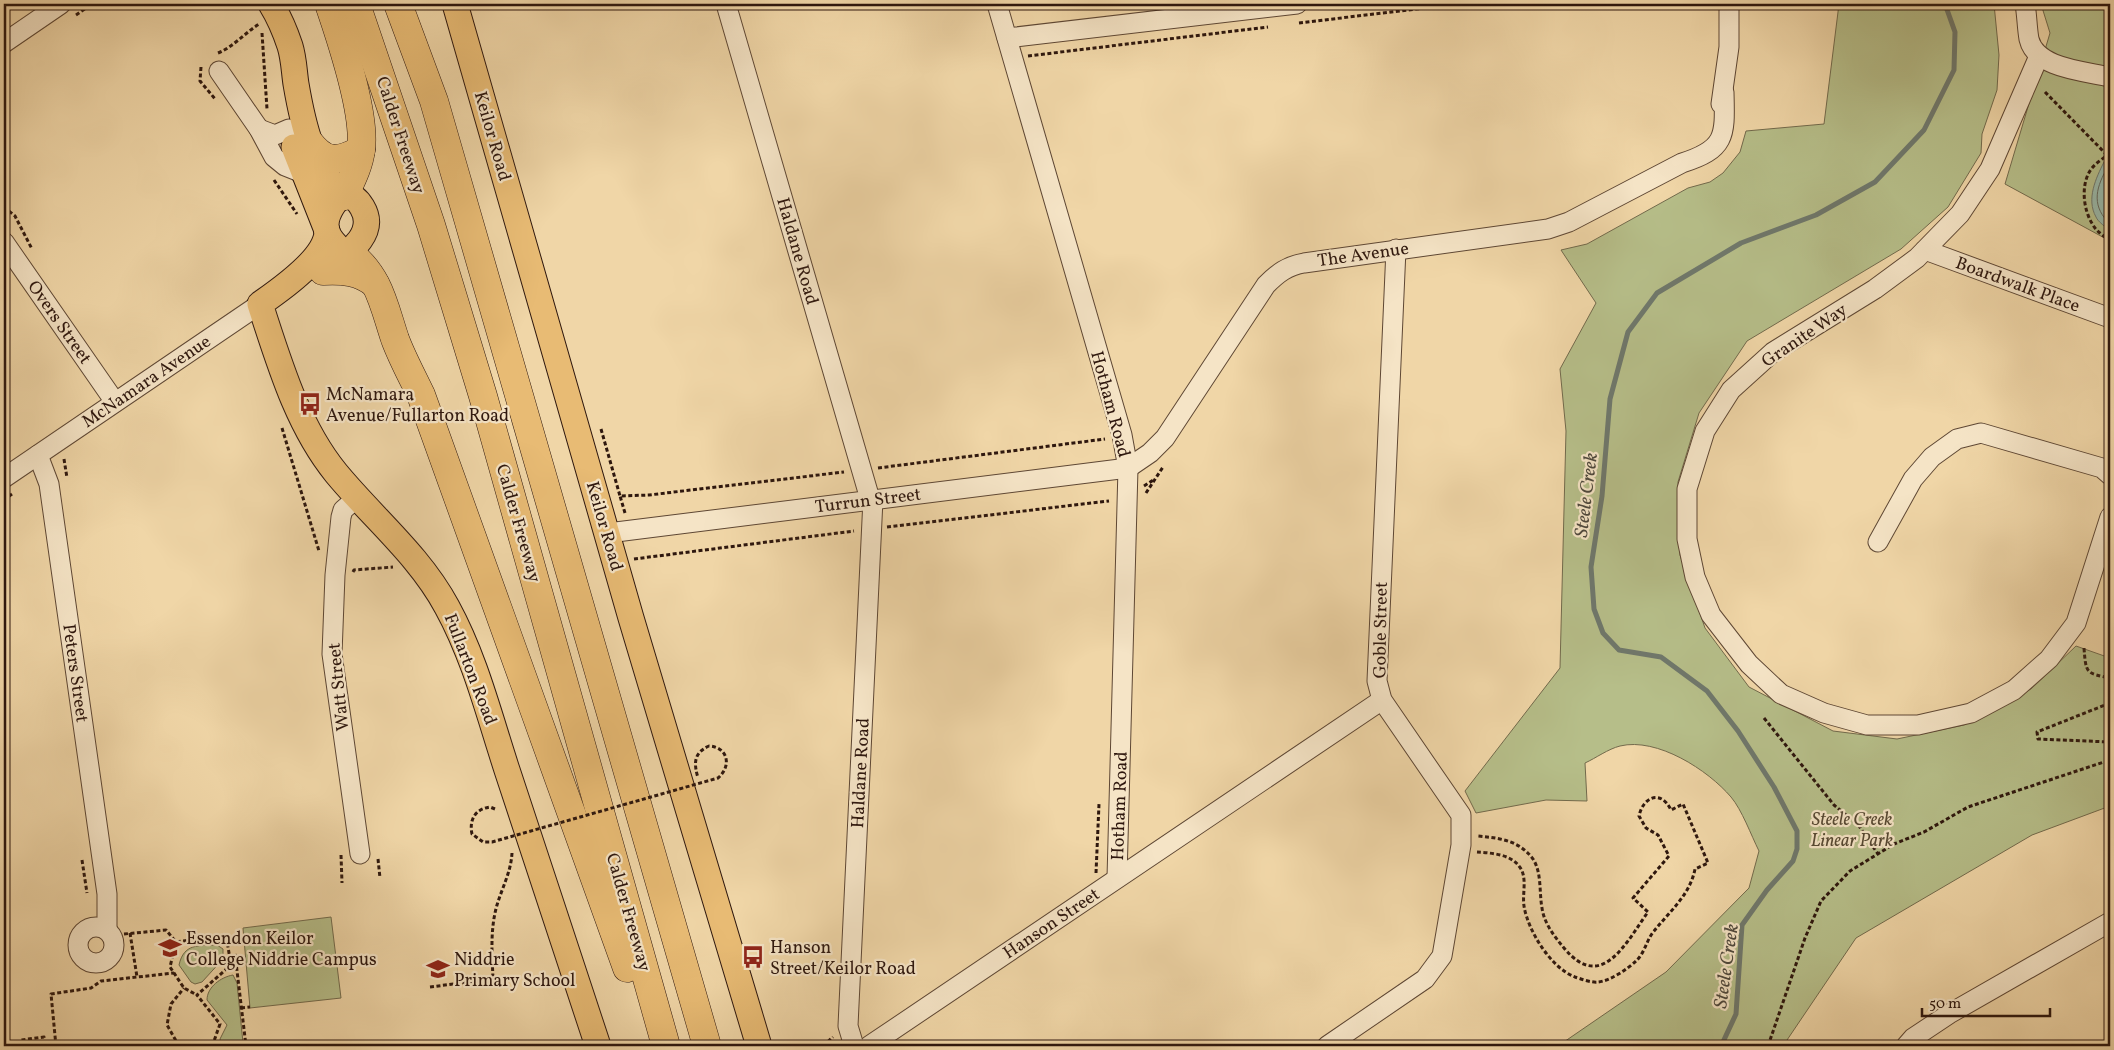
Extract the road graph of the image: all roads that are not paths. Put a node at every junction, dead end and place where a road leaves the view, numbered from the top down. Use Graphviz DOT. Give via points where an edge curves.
graph roads {
  1 [pos="61,4"];
  2 [pos="271,4"];
  3 [pos="329,4"];
  4 [pos="356,4"];
  5 [pos="398,4"];
  6 [pos="410,4"];
  7 [pos="455,4"];
  8 [pos="726,4"];
  9 [pos="997,4"];
  10 [pos="1297,4"];
  11 [pos="1730,4"];
  12 [pos="2025,4"];
  13 [pos="1265,6"];
  14 [pos="1006,38"];
  15 [pos="4,43"];
  16 [pos="2039,56"];
  17 [pos="220,70"];
  18 [pos="2110,77"];
  19 [pos="434,101"];
  20 [pos="259,129"];
  21 [pos="299,136"];
  22 [pos="361,150"];
  23 [pos="304,174"];
  24 [pos="344,196"];
  25 [pos="327,229"];
  26 [pos="4,242"];
  27 [pos="1396,249"];
  28 [pos="1925,250"];
  29 [pos="348,252"];
  30 [pos="324,271"];
  31 [pos="289,284"];
  32 [pos="377,287"];
  33 [pos="260,304"];
  34 [pos="2110,318"];
  35 [pos="115,402"];
  36 [pos="38,455"];
  37 [pos="1128,468"];
  38 [pos="2110,475"];
  39 [pos="4,478"];
  40 [pos="358,497"];
  41 [pos="872,499"];
  42 [pos="2110,517"];
  43 [pos="614,532"];
  44 [pos="1878,542"];
  45 [pos="1382,700"];
  46 [pos="369,856"];
  47 [pos="1117,878"];
  48 [pos="2110,922"];
  49 [pos="116,933"];
  50 [pos="598,1046"];
  51 [pos="656,1046"];
  52 [pos="666,1046"];
  53 [pos="707,1046"];
  54 [pos="759,1046"];
  55 [pos="854,1046"];
  56 [pos="869,1046"];
  57 [pos="1326,1046"];
  58 [pos="1906,1046"];
  1 -- 15 [label="street"];
  2 -- 21 [label="main road" via="290,45"];
  3 -- 22 [label="highway" via="358,110"];
  4 -- 52 [label="highway, Calder Freeway" via="431,225 483,396"];
  5 -- 19 [label="highway, Calder Freeway"];
  6 -- 19 [label="highway"];
  7 -- 43 [label="main road, Keilor Road"];
  8 -- 41 [label="street, Haldane Road"];
  9 -- 14 [label="street, Hotham Road"];
  10 -- 13 [label="street"];
  11 -- 27 [label="street, The Avenue" via="1725,127 1715,147 1569,222 1548,229"];
  12 -- 16 [label="street" via="2030,41"];
  13 -- 14 [label="street"];
  14 -- 37 [label="street, Hotham Road" via="1122,437"];
  16 -- 18 [label="street" via="2053,64"];
  16 -- 28 [label="street, Granite Way" via="1990,170 1960,214"];
  17 -- 20 [label="street"];
  19 -- 53 [label="highway, Calder Freeway"];
  20 -- 21 [label="street" via="275,135"];
  20 -- 23 [label="street" via="278,161"];
  21 -- 22 [label="highway" via="332,159"];
  21 -- 23 [label="main road"];
  21 -- 24 [label="main road"];
  22 -- 24 [label="highway"];
  23 -- 25 [label="main road"];
  24 -- 25 [label="main road" via="331,209 326,221"];
  24 -- 29 [label="main road" via="357,200 364,209 366,222 361,240"];
  25 -- 29 [label="main road" via="335,244"];
  25 -- 31 [label="main road, McNamara Avenue" via="326,241 320,252"];
  26 -- 35 [label="street, Overs Street"];
  27 -- 37 [label="street, The Avenue" via="1304,263 1278,273 1266,285 1165,438"];
  27 -- 45 [label="street, Goble Street" via="1377,662"];
  28 -- 34 [label="street, Boardwalk Place"];
  28 -- 42 [label="street, Granite Way" via="1875,289 1773,352 1731,390 1705,431 1688,489 1687,539 1695,577 1711,615 1749,664 1781,694 1824,713 1867,725 1918,725 1971,713 2014,690 2050,659 2076,624"];
  29 -- 30 [label="main road, McNamara Avenue"];
  29 -- 32 [label="highway" via="364,266"];
  30 -- 31 [label="main road, McNamara Avenue"];
  30 -- 32 [label="highway" via="355,273"];
  31 -- 33 [label="main road, McNamara Avenue"];
  32 -- 51 [label="highway" via="424,403"];
  33 -- 35 [label="street, McNamara Avenue"];
  33 -- 40 [label="main road, Fullarton Road" via="302,417 335,472"];
  35 -- 36 [label="street, McNamara Avenue"];
  36 -- 39 [label="street, McNamara Avenue"];
  36 -- 49 [label="street, Peters Street" via="49,484 106,894"];
  37 -- 41 [label="street, Turrun Street"];
  37 -- 47 [label="street, Hotham Road"];
  38 -- 44 [label="street" via="2102,468 1981,434 1957,439 1932,456 1913,479"];
  40 -- 46 [label="street, Watt Street" via="343,510 341,517 332,654"];
  40 -- 50 [label="main road, Fullarton Road" via="422,568 448,608 471,660"];
  41 -- 43 [label="street, Turrun Street"];
  41 -- 55 [label="street, Haldane Road" via="848,1026"];
  43 -- 54 [label="main road, Keilor Road" via="631,618"];
  45 -- 47 [label="street, Hanson Street"];
  45 -- 57 [label="street, Goble Street" via="1461,815 1461,845 1442,956 1426,979"];
  47 -- 56 [label="street, Hanson Street"];
  48 -- 58 [label="street" via="1949,1014"];
}
